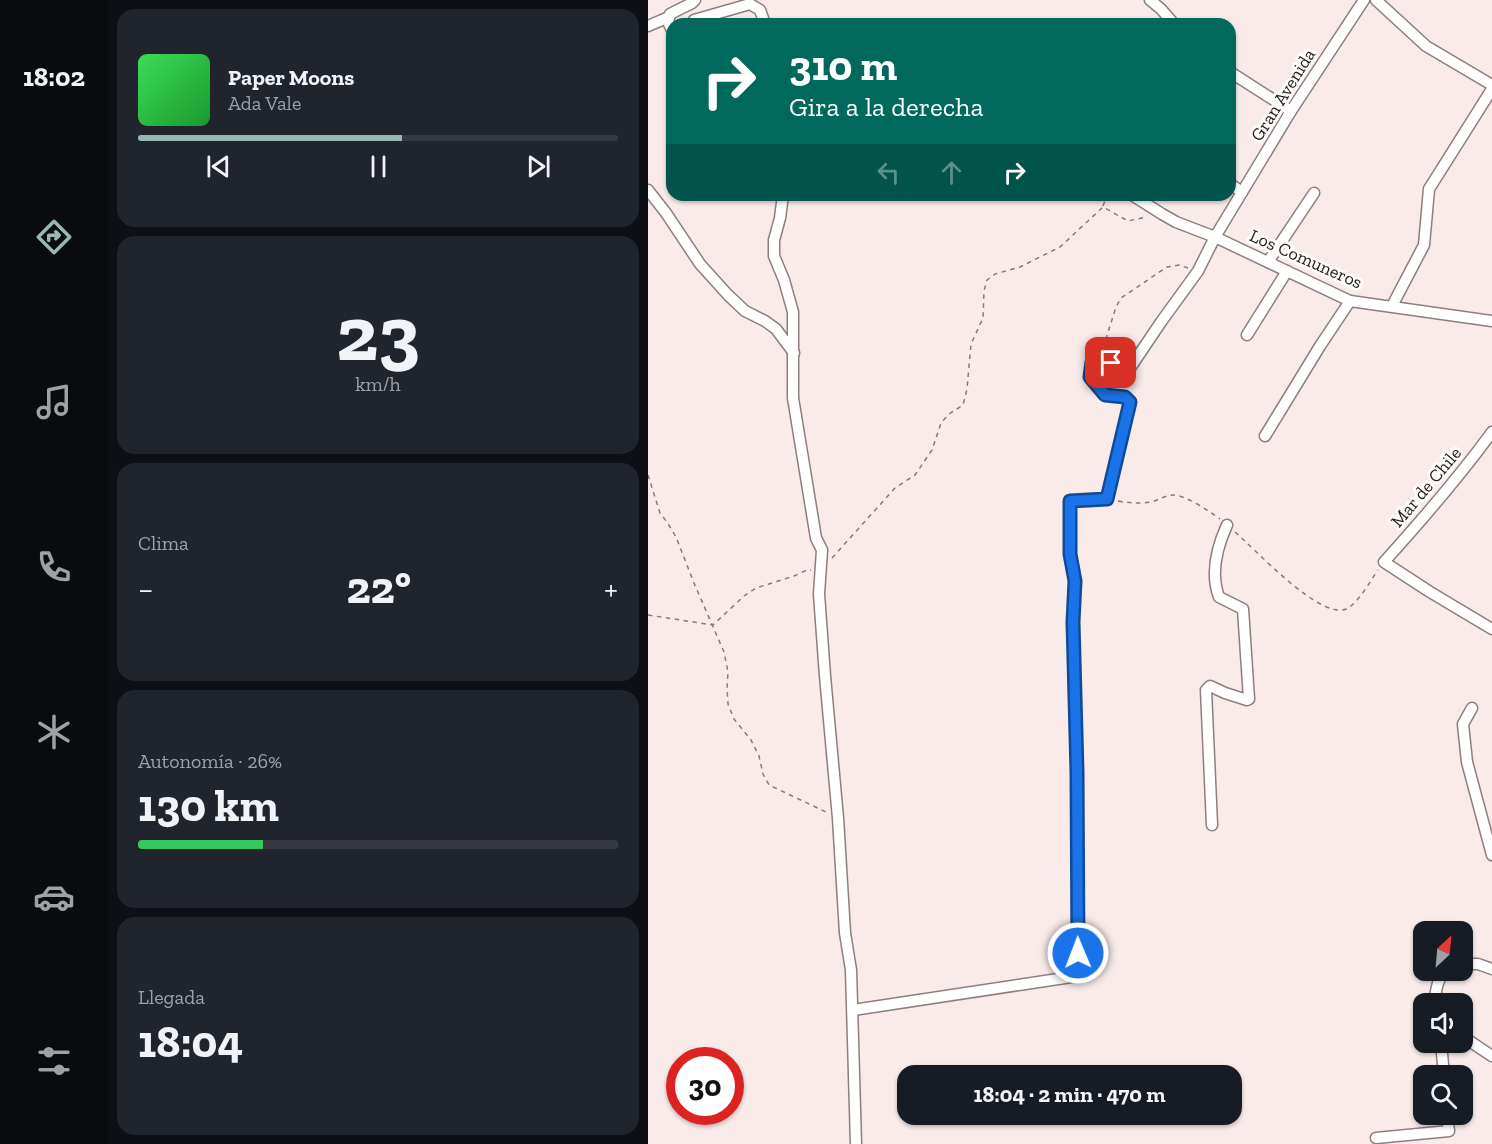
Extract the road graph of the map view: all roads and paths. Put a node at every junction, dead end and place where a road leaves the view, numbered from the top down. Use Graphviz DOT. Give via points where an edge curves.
graph roads {
  1 [pos="695,0"];
  2 [pos="1150,0"];
  3 [pos="1364,0"];
  4 [pos="1376,0"];
  5 [pos="669,17"];
  6 [pos="666,18"];
  7 [pos="703,18"];
  8 [pos="763,18"];
  9 [pos="1169,18"];
  10 [pos="648,26"];
  11 [pos="1236,76"];
  12 [pos="1492,87"];
  13 [pos="1291,111"];
  14 [pos="1236,188"];
  15 [pos="648,190"];
  16 [pos="1242,192"];
  17 [pos="1314,193"];
  18 [pos="782,201"];
  19 [pos="1105,201"];
  20 [pos="1141,201"];
  21 [pos="1103,207"];
  22 [pos="1162,214"];
  23 [pos="1215,237"];
  24 [pos="1268,262"];
  25 [pos="1198,271"];
  26 [pos="1287,271"];
  27 [pos="1350,301"];
  28 [pos="1392,306"];
  29 [pos="1492,321"];
  30 [pos="1247,335"];
  31 [pos="794,353"];
  32 [pos="1100,357"];
  33 [pos="1492,432"];
  34 [pos="1264,436"];
  35 [pos="648,475"];
  36 [pos="1107,499"];
  37 [pos="1227,525"];
  38 [pos="1384,562"];
  39 [pos="820,570"];
  40 [pos="648,615"];
  41 [pos="713,625"];
  42 [pos="1492,629"];
  43 [pos="1472,708"];
  44 [pos="838,818"];
  45 [pos="1212,825"];
  46 [pos="1492,855"];
  47 [pos="1473,964"];
  48 [pos="1492,969"];
  49 [pos="853,1010"];
  50 [pos="1473,1043"];
  51 [pos="1492,1056"];
  52 [pos="1448,1125"];
  53 [pos="1376,1138"];
  54 [pos="856,1144"];
  1 -- 5 [label="street"];
  2 -- 9 [label="street"];
  3 -- 13 [label="street, Gran Avenida"];
  4 -- 12 [label="street" via="1426,46"];
  6 -- 10 [label="street"];
  7 -- 8 [label="street" via="750,4 760,10"];
  11 -- 13 [label="street"];
  12 -- 28 [label="street" via="1430,189 1424,245"];
  13 -- 16 [label="street, Gran Avenida"];
  14 -- 16 [label="street"];
  15 -- 31 [label="street" via="700,264 745,311 776,329"];
  16 -- 23 [label="street, Gran Avenida"];
  17 -- 24 [label="street"];
  18 -- 31 [label="street" via="774,256 794,312"];
  19 -- 21 [label="path"];
  20 -- 22 [label="street, Los Comuneros"];
  21 -- 22 [label="path" via="1128,221"];
  21 -- 39 [label="path" via="1060,248 987,280 983,318 971,344 963,405 941,423 932,450 915,475 896,488"];
  22 -- 23 [label="street, Los Comuneros"];
  23 -- 24 [label="street, Los Comuneros"];
  23 -- 25 [label="street, Gran Avenida"];
  24 -- 26 [label="street, Los Comuneros"];
  25 -- 32 [label="path" via="1179,265 1167,267 1121,298"];
  25 -- 32 [label="street, Gran Avenida" via="1130,368"];
  26 -- 27 [label="street, Los Comuneros"];
  26 -- 30 [label="street"];
  27 -- 28 [label="street, Los Comuneros"];
  27 -- 34 [label="street"];
  28 -- 29 [label="street, Los Comuneros"];
  31 -- 39 [label="street" via="793,398 816,538 822,550"];
  32 -- 36 [label="street" via="1092,362 1090,377 1105,395 1125,397 1130,402"];
  33 -- 38 [label="street, Mar de Chile"];
  35 -- 41 [label="path" via="660,513 676,537"];
  36 -- 37 [label="path" via="1137,504 1175,495"];
  36 -- 49 [label="street" via="1070,501 1070,554 1075,581 1078,976"];
  37 -- 38 [label="path" via="1295,586 1334,610 1352,605"];
  37 -- 45 [label="street" via="1215,562 1216,591 1219,597 1243,609 1249,699 1210,686 1206,690"];
  38 -- 42 [label="street"];
  39 -- 41 [label="path" via="807,570 756,588"];
  39 -- 44 [label="street"];
  40 -- 41 [label="path"];
  41 -- 44 [label="path" via="724,652 734,719 751,740 769,785"];
  43 -- 46 [label="street" via="1463,724 1467,762"];
  44 -- 49 [label="street"];
  47 -- 48 [label="street"];
  49 -- 54 [label="street"];
  50 -- 51 [label="street"];
  52 -- 53 [label="street" via="1449,1131"];
}
